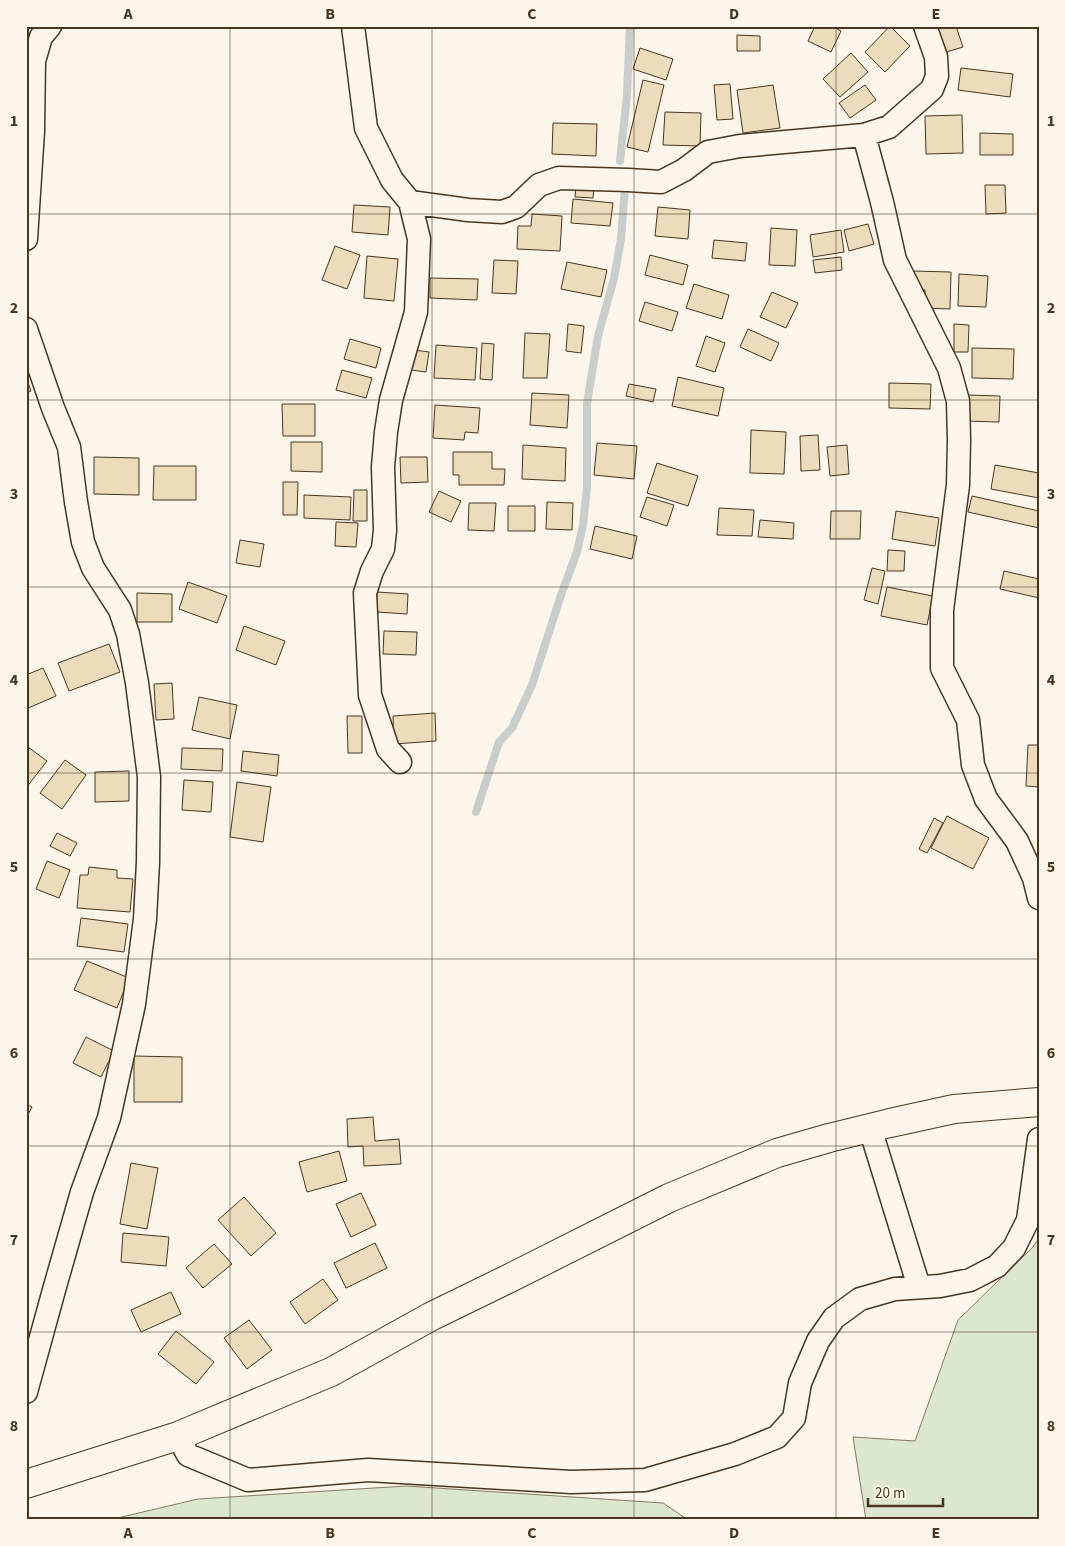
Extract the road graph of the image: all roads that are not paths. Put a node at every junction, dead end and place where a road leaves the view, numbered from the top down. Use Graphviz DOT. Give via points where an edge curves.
graph roads {
  1 [pos="50,26"];
  2 [pos="353,26"];
  3 [pos="925,26"];
  4 [pos="864,135"];
  5 [pos="410,202"];
  6 [pos="26,239"];
  7 [pos="26,329"];
  8 [pos="400,762"];
  9 [pos="1039,898"];
  10 [pos="1039,1102"];
  11 [pos="870,1128"];
  12 [pos="1039,1139"];
  13 [pos="919,1287"];
  14 [pos="26,1392"];
  15 [pos="178,1436"];
  16 [pos="26,1484"];
  1 -- 6 [label="street" via="41,37 34,61"];
  2 -- 5 [label="street" via="366,128 392,180"];
  3 -- 4 [label="street" via="936,56 937,76 932,89 889,127"];
  4 -- 5 [label="street" via="708,152 662,182 558,178 539,186 516,207 502,212"];
  4 -- 9 [label="street" via="895,260 949,368 958,401 958,485 942,610 942,668 968,720 974,765 986,799 1017,841 1034,878"];
  5 -- 8 [label="street" via="419,239 416,312 391,400 386,432 383,548 365,593 370,696 388,749"];
  7 -- 14 [label="street" via="69,446 83,542 93,568 120,610 128,634 148,777 146,910 134,1004 109,1118 82,1192"];
  10 -- 11 [label="street" via="954,1109"];
  11 -- 13 [label="street"];
  11 -- 15 [label="street" via="777,1153 669,1198 432,1316 331,1372"];
  12 -- 13 [label="street" via="1028,1220 1014,1248 997,1266 970,1280"];
  13 -- 15 [label="street" via="895,1289 860,1299 834,1318 818,1341 800,1383 794,1418 777,1437 735,1454 645,1480 571,1482 368,1470 248,1480 188,1455"];
  15 -- 16 [label="street"];
}
